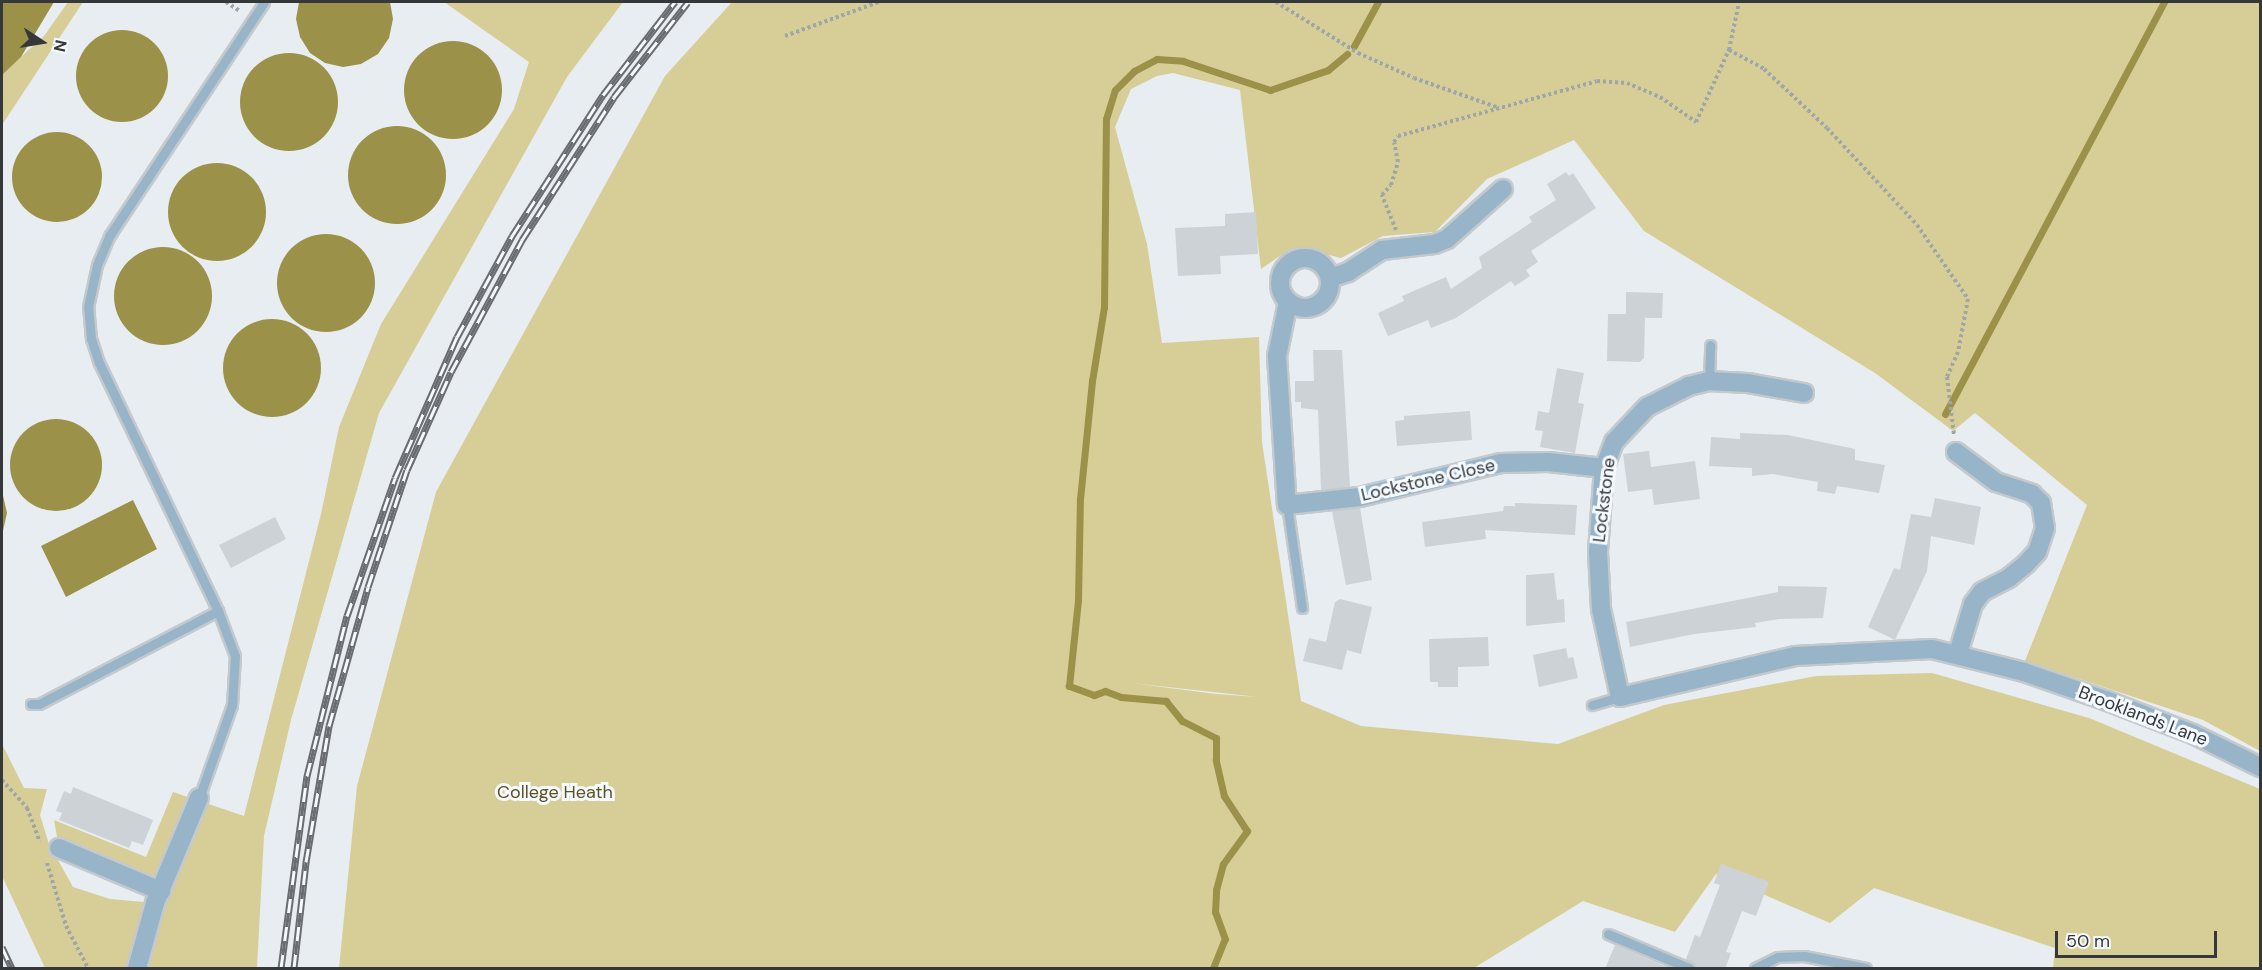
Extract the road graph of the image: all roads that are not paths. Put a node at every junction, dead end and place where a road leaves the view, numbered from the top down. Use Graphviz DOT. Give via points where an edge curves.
graph roads {
  1 [pos="264,2"];
  2 [pos="1503,189"];
  3 [pos="1330,278"];
  4 [pos="1288,302"];
  5 [pos="1710,345"];
  6 [pos="1709,381"];
  7 [pos="1804,393"];
  8 [pos="1956,452"];
  9 [pos="1604,468"];
  10 [pos="1287,505"];
  11 [pos="1302,608"];
  12 [pos="218,611"];
  13 [pos="1958,653"];
  14 [pos="1620,697"];
  15 [pos="31,704"];
  16 [pos="1592,705"];
  17 [pos="2260,767"];
  18 [pos="199,798"];
  19 [pos="59,848"];
  20 [pos="161,891"];
  21 [pos="1608,934"];
  22 [pos="138,969"];
  23 [pos="1689,969"];
  24 [pos="1755,969"];
  25 [pos="1866,969"];
  1 -- 12 [label="lane" via="110,235 97,265 88,307 90,339 107,383"];
  2 -- 3 [label="street" via="1447,239 1428,246 1400,245 1382,250 1348,272"];
  3 -- 4 [label="street" via="1328,294 1317,306 1302,309"];
  3 -- 4 [label="street" via="1314,260 1297,259 1281,278"];
  4 -- 10 [label="street" via="1277,356"];
  5 -- 6 [label="lane"];
  6 -- 7 [label="street, Lockstone"];
  6 -- 9 [label="street, Lockstone" via="1668,393 1647,407 1614,442"];
  8 -- 13 [label="street" via="1996,482 2031,494 2041,503 2045,528 2037,552 2026,564 1982,592 1973,604"];
  9 -- 10 [label="street, Lockstone Close" via="1548,462 1501,463 1360,497"];
  9 -- 14 [label="street, Lockstone" via="1598,552 1601,609"];
  10 -- 11 [label="lane"];
  12 -- 15 [label="lane" via="39,704"];
  12 -- 18 [label="lane" via="235,656 236,682 229,715"];
  13 -- 14 [label="street" via="1932,649 1860,650 1795,656"];
  13 -- 17 [label="street, Brooklands Lane" via="2024,672 2193,734"];
  14 -- 16 [label="lane"];
  18 -- 20 [label="street"];
  19 -- 20 [label="street"];
  20 -- 22 [label="street"];
  21 -- 23 [label="lane"];
  24 -- 25 [label="lane" via="1778,957 1804,956"];
}
